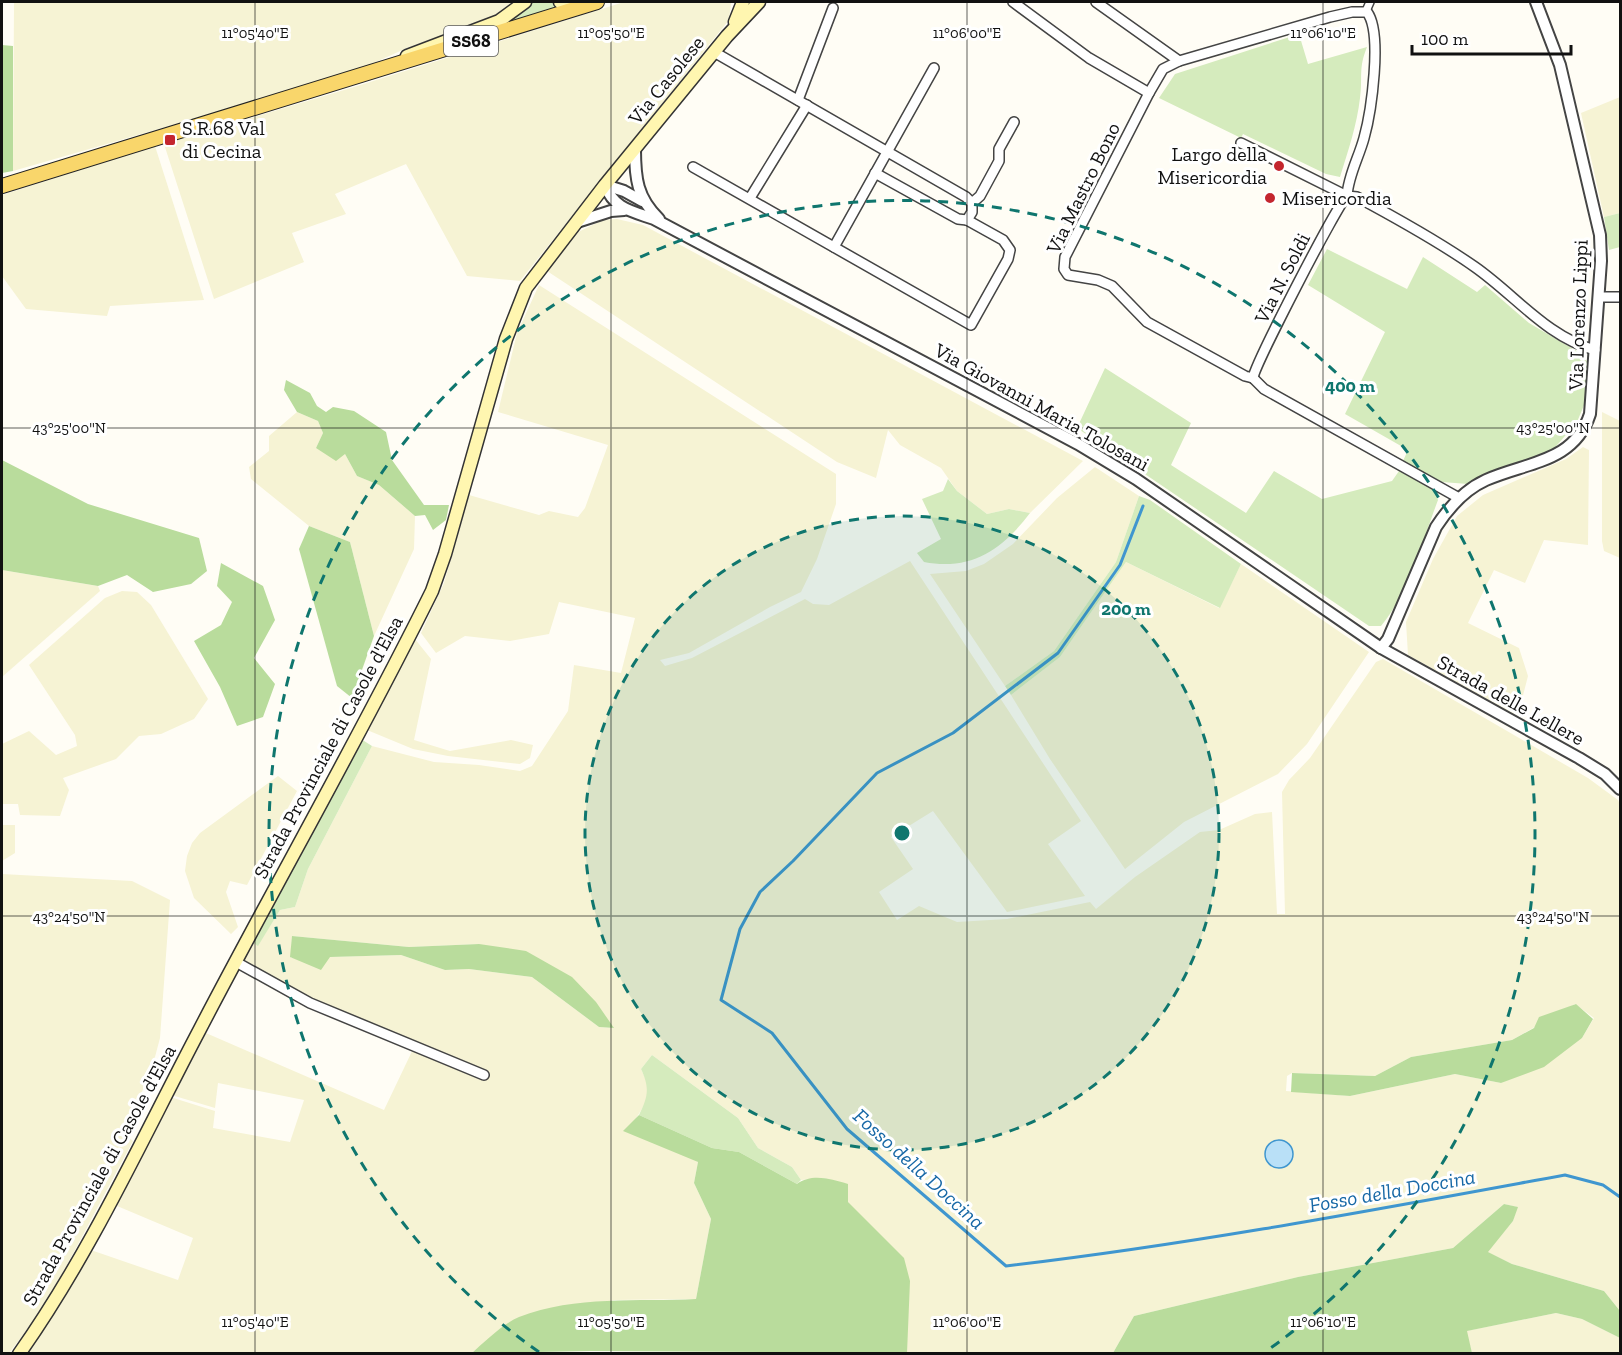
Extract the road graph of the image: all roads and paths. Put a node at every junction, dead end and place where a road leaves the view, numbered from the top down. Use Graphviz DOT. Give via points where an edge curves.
graph roads {
  1 [pos="525,2"];
  2 [pos="597,2"];
  3 [pos="759,2"];
  4 [pos="1013,2"];
  5 [pos="1096,2"];
  6 [pos="1536,2"];
  7 [pos="741,3"];
  8 [pos="566,4"];
  9 [pos="1368,6"];
  10 [pos="833,8"];
  11 [pos="727,36"];
  12 [pos="714,52"];
  13 [pos="1179,62"];
  14 [pos="934,69"];
  15 [pos="372,72"];
  16 [pos="1149,93"];
  17 [pos="798,100"];
  18 [pos="807,105"];
  19 [pos="1014,122"];
  20 [pos="1242,143"];
  21 [pos="635,149"];
  22 [pos="887,152"];
  23 [pos="693,167"];
  24 [pos="875,173"];
  25 [pos="2,186"];
  26 [pos="605,186"];
  27 [pos="1347,196"];
  28 [pos="750,198"];
  29 [pos="643,201"];
  30 [pos="972,203"];
  31 [pos="628,210"];
  32 [pos="967,220"];
  33 [pos="577,222"];
  34 [pos="667,226"];
  35 [pos="834,247"];
  36 [pos="1599,297"];
  37 [pos="1620,297"];
  38 [pos="1595,350"];
  39 [pos="1253,378"];
  40 [pos="1459,498"];
  41 [pos="1381,648"];
  42 [pos="1620,789"];
  43 [pos="236,962"];
  44 [pos="484,1075"];
  45 [pos="18,1353"];
  1 -- 15 [label="main road" via="499,21"];
  2 -- 8 [label="main road, SS68"];
  3 -- 11 [label="main road, Via Casolese"];
  4 -- 16 [label="street" via="1089,58"];
  5 -- 13 [label="street"];
  6 -- 36 [label="street, Via Lorenzo Lippi" via="1560,65 1597,214"];
  7 -- 11 [label="main road, Via Casolese"];
  8 -- 15 [label="main road, SS68"];
  9 -- 13 [label="street"];
  9 -- 27 [label="street, Via N. Soldi" via="1375,36 1372,98"];
  10 -- 17 [label="street"];
  11 -- 12 [label="main road, Via Casolese"];
  12 -- 17 [label="street"];
  12 -- 21 [label="main road, Via Casolese"];
  13 -- 16 [label="street, Via Mastro Bono" via="1163,69"];
  14 -- 22 [label="street"];
  15 -- 25 [label="main road, SS68"];
  16 -- 39 [label="street, Via Mastro Bono" via="1067,252 1064,268 1068,274 1112,286 1147,322"];
  17 -- 18 [label="street"];
  18 -- 22 [label="street"];
  18 -- 28 [label="street"];
  19 -- 30 [label="street" via="999,149 999,161"];
  20 -- 27 [label="street"];
  21 -- 26 [label="main road, Strada Provinciale di Casole d'Elsa"];
  21 -- 29 [label="street" via="637,186"];
  22 -- 24 [label="street"];
  22 -- 30 [label="street"];
  23 -- 28 [label="street"];
  24 -- 32 [label="street" via="952,217"];
  24 -- 35 [label="street"];
  26 -- 29 [label="street, Via Giovanni Maria Tolosani"];
  26 -- 31 [label="street, Via Giovanni Maria Tolosani" via="615,204"];
  26 -- 33 [label="main road, Strada Provinciale di Casole d'Elsa"];
  27 -- 38 [label="street" via="1361,199 1445,247 1537,319"];
  27 -- 39 [label="street, Via N. Soldi" via="1340,202"];
  28 -- 35 [label="street"];
  29 -- 34 [label="street, Via Giovanni Maria Tolosani"];
  30 -- 32 [label="street"];
  31 -- 33 [label="street"];
  31 -- 34 [label="street, Via Giovanni Maria Tolosani"];
  32 -- 35 [label="street" via="1003,240 1010,250 971,325"];
  33 -- 43 [label="main road, Strada Provinciale di Casole d'Elsa" via="533,276 516,309 432,591"];
  34 -- 41 [label="street, Via Giovanni Maria Tolosani" via="1099,456"];
  36 -- 37 [label="street"];
  36 -- 38 [label="street, Via Lorenzo Lippi"];
  38 -- 40 [label="street, Via Lorenzo Lippi" via="1592,403 1586,426 1577,440 1552,458 1486,480"];
  39 -- 40 [label="street" via="1264,388"];
  40 -- 41 [label="street, Via Lorenzo Lippi" via="1436,527"];
  41 -- 42 [label="street, Strada delle Lellere" via="1572,754 1605,774"];
  43 -- 44 [label="street" via="310,1003"];
  43 -- 45 [label="main road, Strada Provinciale di Casole d'Elsa" via="74,1270"];
}
